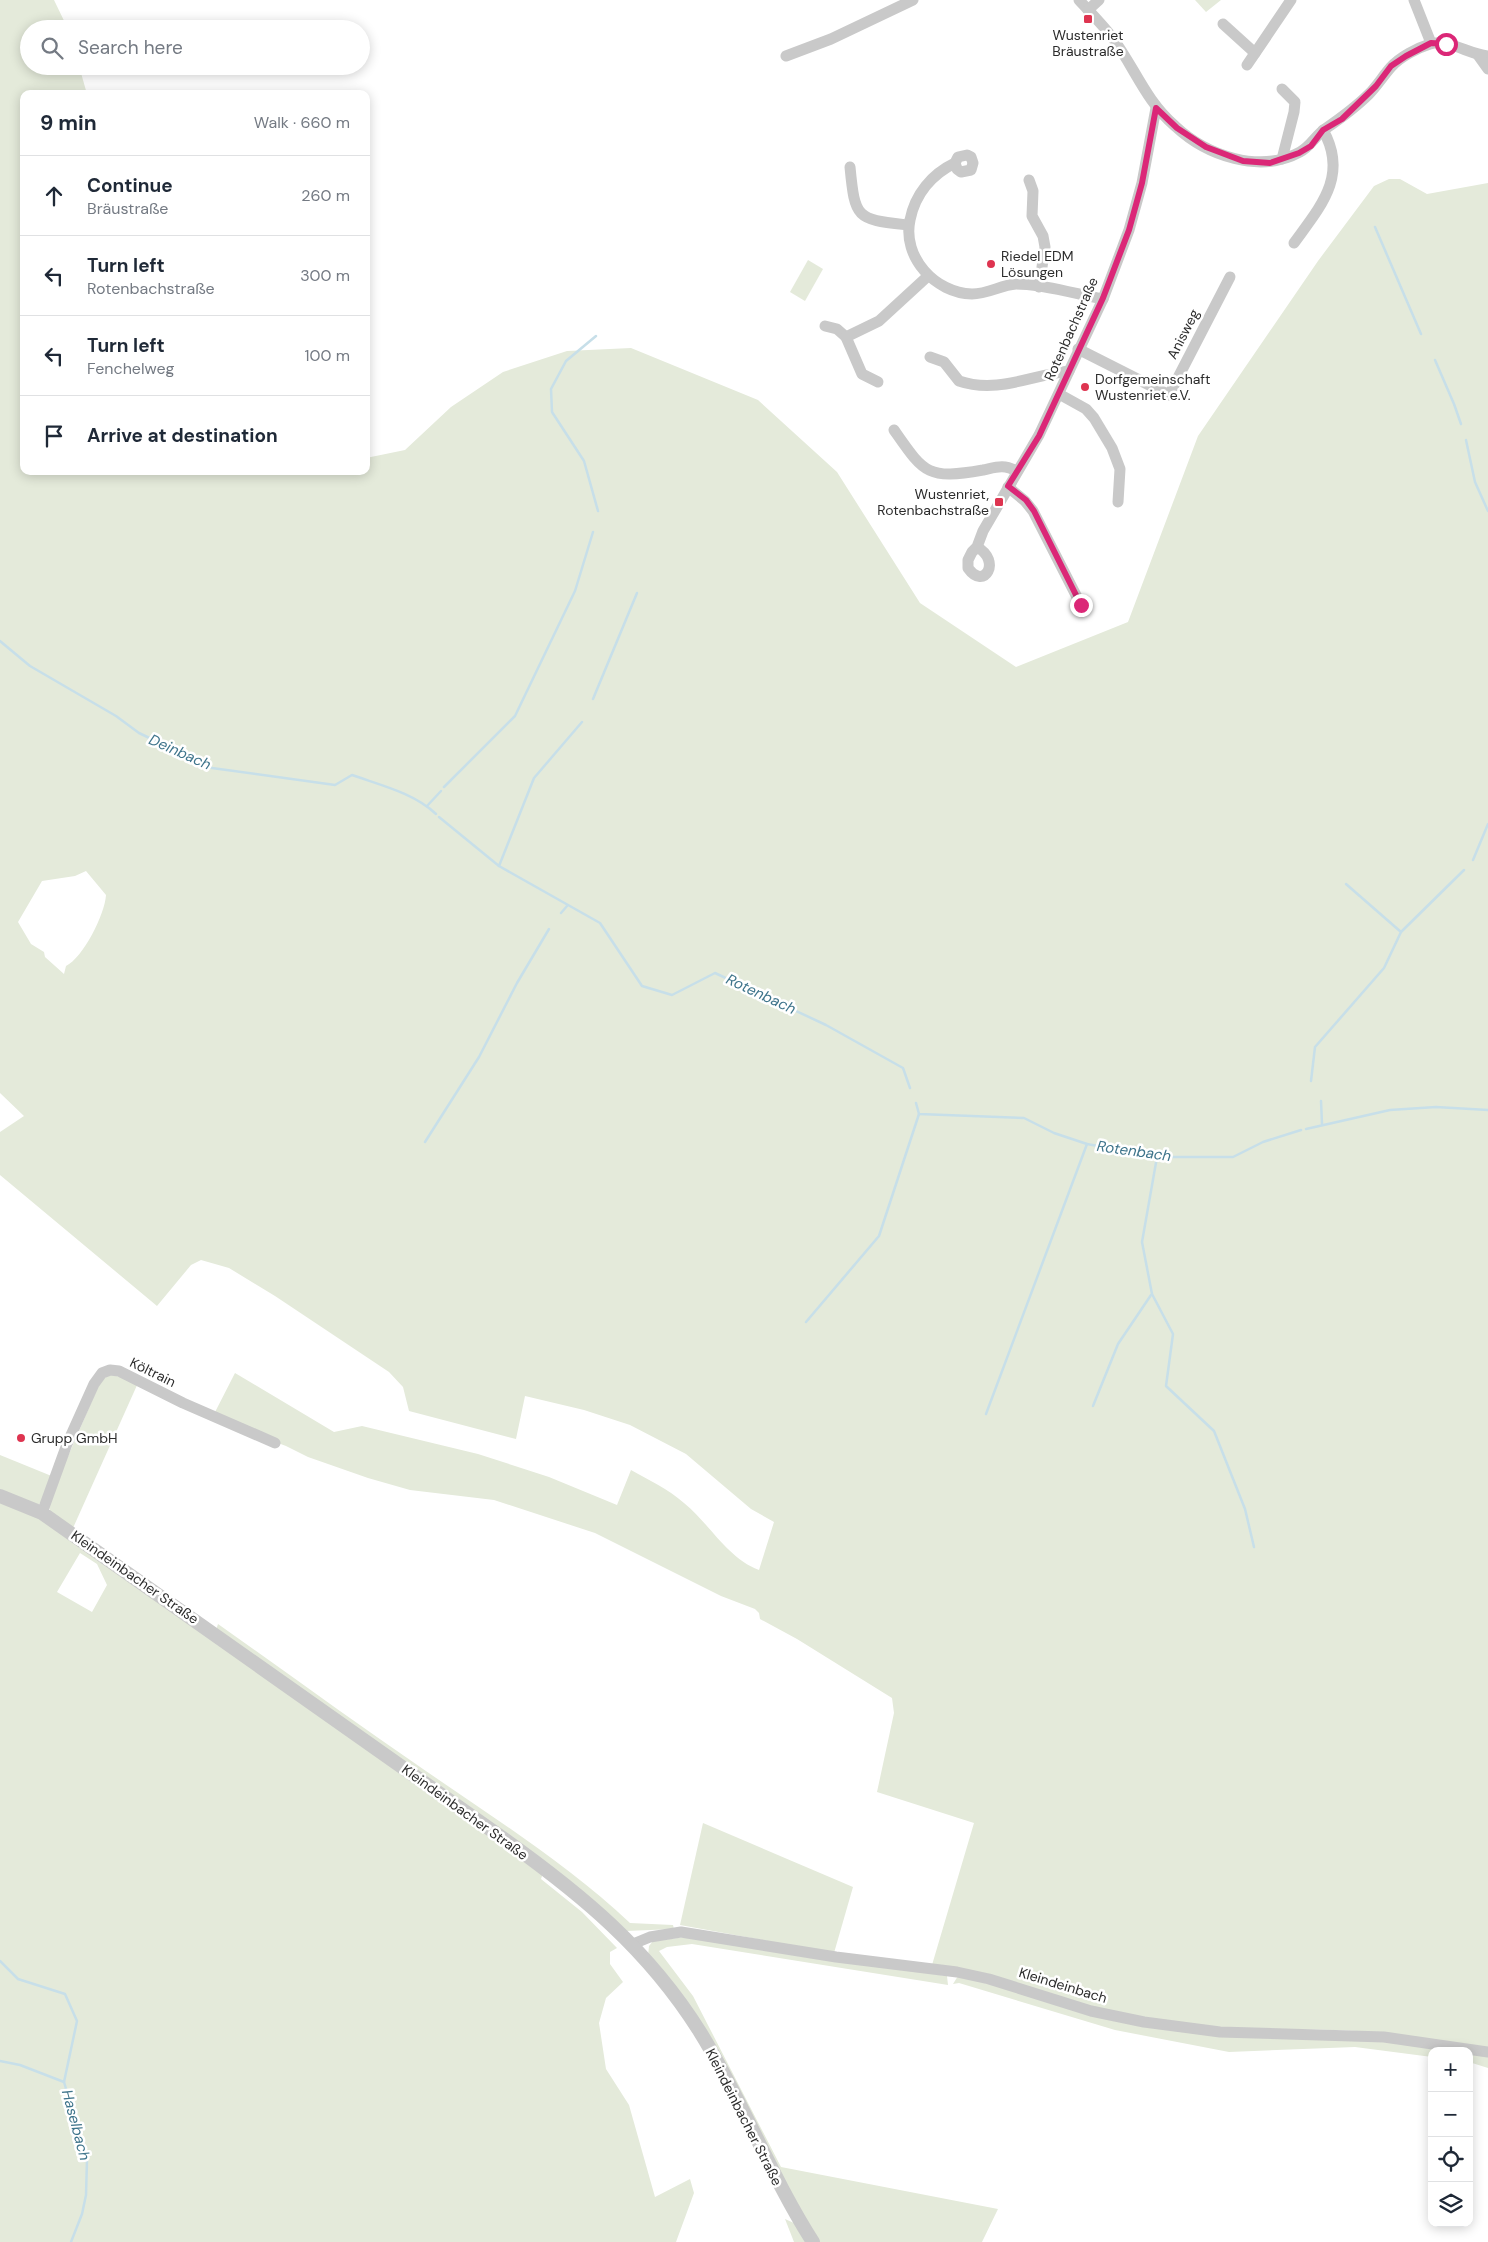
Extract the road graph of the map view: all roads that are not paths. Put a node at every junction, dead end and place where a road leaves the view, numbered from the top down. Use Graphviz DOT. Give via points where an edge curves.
graph roads {
  1 [pos="913,0"];
  2 [pos="1079,0"];
  3 [pos="1099,0"];
  4 [pos="1290,0"];
  5 [pos="1414,0"];
  6 [pos="1088,10"];
  7 [pos="1223,24"];
  8 [pos="1431,43"];
  9 [pos="1255,53"];
  10 [pos="786,56"];
  11 [pos="1483,56"];
  12 [pos="1247,65"];
  13 [pos="1488,69"];
  14 [pos="1282,89"];
  15 [pos="1156,108"];
  16 [pos="1323,130"];
  17 [pos="1282,159"];
  18 [pos="955,163"];
  19 [pos="850,167"];
  20 [pos="1030,180"];
  21 [pos="908,225"];
  22 [pos="1294,243"];
  23 [pos="928,276"];
  24 [pos="1230,276"];
  25 [pos="1039,287"];
  26 [pos="1103,298"];
  27 [pos="825,326"];
  28 [pos="846,337"];
  29 [pos="1078,349"];
  30 [pos="930,357"];
  31 [pos="1069,371"];
  32 [pos="878,382"];
  33 [pos="1058,394"];
  34 [pos="894,430"];
  35 [pos="1016,471"];
  36 [pos="1008,486"];
  37 [pos="1118,502"];
  38 [pos="977,547"];
  39 [pos="1081,605"];
  40 [pos="275,1443"];
  41 [pos="0,1496"];
  42 [pos="42,1513"];
  43 [pos="633,1944"];
  44 [pos="1488,2052"];
  45 [pos="813,2242"];
  1 -- 10 [label="street" via="839,36"];
  2 -- 6 [label="street"];
  3 -- 6 [label="street"];
  4 -- 9 [label="street"];
  5 -- 8 [label="street"];
  6 -- 15 [label="street" via="1112,37"];
  7 -- 9 [label="street"];
  8 -- 11 [label="street" via="1446,44"];
  8 -- 16 [label="street" via="1391,66 1368,95 1342,119"];
  9 -- 12 [label="street"];
  11 -- 13 [label="street"];
  14 -- 17 [label="street" via="1295,102"];
  15 -- 17 [label="street" via="1177,128 1206,147 1231,158 1270,163"];
  15 -- 26 [label="street, Rotenbachstraße" via="1142,183 1129,230"];
  16 -- 17 [label="street" via="1311,146"];
  16 -- 22 [label="street" via="1332,150 1333,177 1321,205"];
  18 -- 21 [label="street" via="932,178 912,207"];
  19 -- 21 [label="street" via="854,202 864,217"];
  20 -- 25 [label="street" via="1032,216 1044,236 1045,246"];
  21 -- 23 [label="street" via="911,249"];
  23 -- 25 [label="street" via="942,286 974,294 1016,284"];
  23 -- 28 [label="street" via="879,321"];
  24 -- 29 [label="street, Anisweg" via="1169,395"];
  25 -- 26 [label="street"];
  26 -- 29 [label="street, Rotenbachstraße"];
  27 -- 28 [label="street" via="837,329"];
  28 -- 32 [label="street" via="862,374"];
  29 -- 31 [label="street, Rotenbachstraße"];
  30 -- 31 [label="street" via="944,362 959,381 981,386 1020,382"];
  31 -- 33 [label="street, Rotenbachstraße"];
  33 -- 35 [label="street, Rotenbachstraße" via="1039,436"];
  33 -- 37 [label="street" via="1086,410 1112,448 1120,469"];
  34 -- 35 [label="street" via="917,463 928,472 969,472 1006,466"];
  35 -- 36 [label="street, Rotenbachstraße"];
  36 -- 38 [label="street, Rotenbachstraße"];
  36 -- 39 [label="street" via="1034,511"];
  40 -- 42 [label="street, Költrain" via="120,1371 110,1370 102,1373 94,1384 67,1444"];
  41 -- 42 [label="street, Kleindeinbacher Straße"];
  42 -- 43 [label="street, Kleindeinbacher Straße" via="557,1878"];
  43 -- 44 [label="street, Kleindeinbach" via="650,1937 681,1932 957,1972 1091,2011 1144,2022 1220,2032 1384,2037"];
  43 -- 45 [label="street, Kleindeinbacher Straße" via="700,2032 792,2209"];
}
